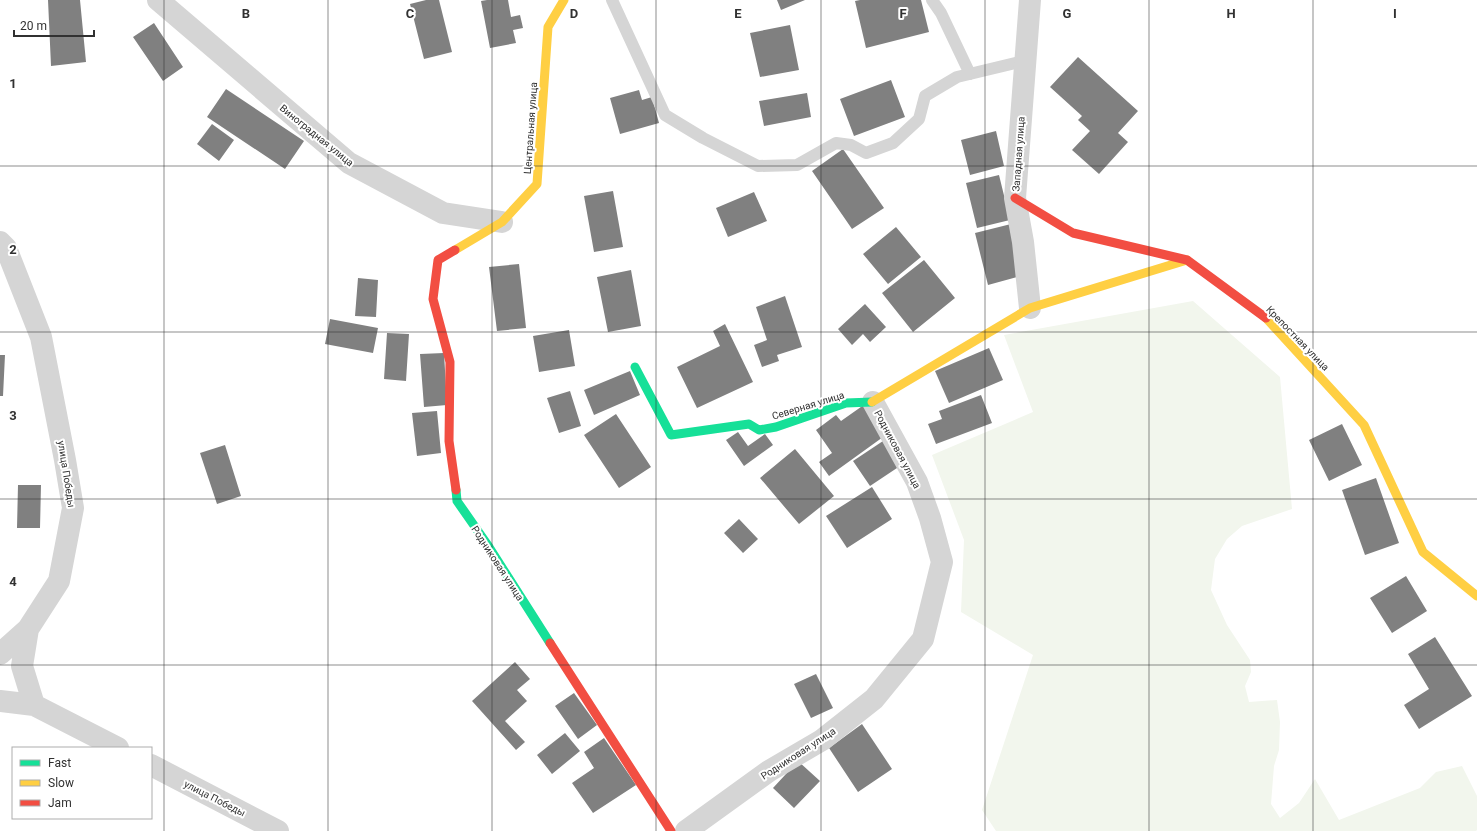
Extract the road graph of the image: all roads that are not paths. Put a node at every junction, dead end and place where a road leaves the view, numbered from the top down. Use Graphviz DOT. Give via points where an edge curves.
graph roads {
  1 [pos="158,0"];
  2 [pos="564,0"];
  3 [pos="612,0"];
  4 [pos="932,0"];
  5 [pos="1030,0"];
  6 [pos="1024,61"];
  7 [pos="970,74"];
  8 [pos="1015,198"];
  9 [pos="502,222"];
  10 [pos="0,242"];
  11 [pos="438,260"];
  12 [pos="1187,260"];
  13 [pos="1030,308"];
  14 [pos="635,367"];
  15 [pos="873,402"];
  16 [pos="1477,596"];
  17 [pos="28,629"];
  18 [pos="0,654"];
  19 [pos="0,701"];
  20 [pos="34,705"];
  21 [pos="116,747"];
  22 [pos="152,766"];
  23 [pos="278,831"];
  24 [pos="671,831"];
  25 [pos="686,831"];
  1 -- 9 [label="street, Виноградная улица" via="349,163 443,213"];
  2 -- 9 [label="street, Центральная улица" via="548,27 537,184"];
  3 -- 7 [label="lane" via="665,115 758,166 797,164 836,142 850,145 866,153 893,143 919,119 925,96 957,77"];
  4 -- 7 [label="lane" via="942,14"];
  5 -- 6 [label="street, Западная улица"];
  6 -- 7 [label="lane"];
  6 -- 8 [label="street, Западная улица"];
  8 -- 12 [label="street, Крепостная улица" via="1073,233"];
  8 -- 13 [label="street, Западная улица"];
  9 -- 11 [label="street, Центральная улица"];
  10 -- 17 [label="street, улица Победы" via="6,248 41,337 73,508 59,581"];
  11 -- 24 [label="street, Родниковая улица" via="433,299 450,362 449,441 457,501"];
  12 -- 13 [label="street, Северная улица"];
  12 -- 16 [label="street, Крепостная улица" via="1264,316 1364,425 1422,552"];
  13 -- 15 [label="street, Северная улица"];
  14 -- 15 [label="street, Северная улица" via="670,435 749,424 759,430 776,427 846,403"];
  15 -- 25 [label="street, Родниковая улица" via="917,482 942,562 923,640 874,699 822,740 769,771"];
  17 -- 18 [label="street"];
  17 -- 20 [label="street, улица Победы" via="22,666"];
  19 -- 20 [label="street"];
  20 -- 21 [label="street"];
  22 -- 23 [label="street, улица Победы"];
}
